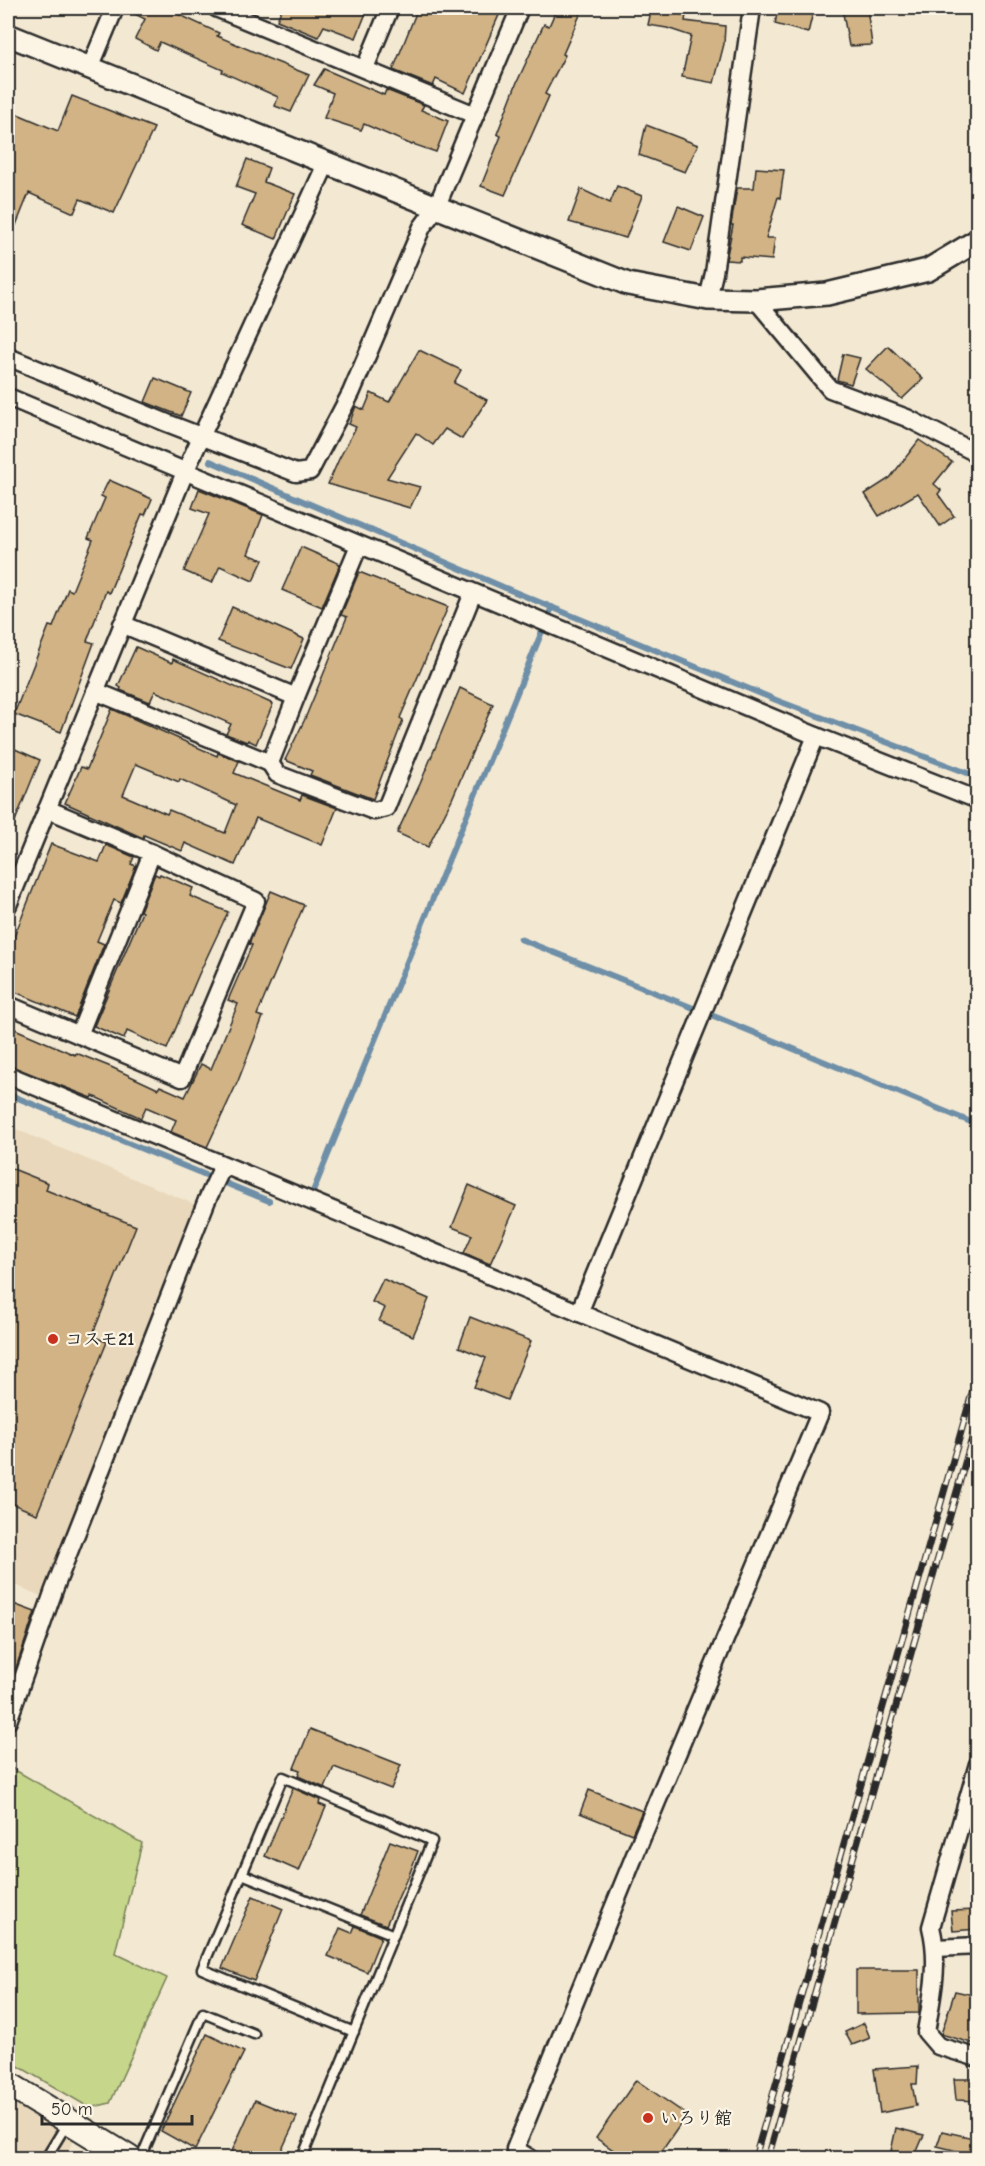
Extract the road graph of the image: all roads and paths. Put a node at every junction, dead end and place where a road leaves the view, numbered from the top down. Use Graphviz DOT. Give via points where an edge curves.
graph roads {
  1 [pos="116,8"];
  2 [pos="216,8"];
  3 [pos="390,8"];
  4 [pos="520,8"];
  5 [pos="752,8"];
  6 [pos="251,14"];
  7 [pos="8,35"];
  8 [pos="90,68"];
  9 [pos="365,68"];
  10 [pos="475,115"];
  11 [pos="326,164"];
  12 [pos="436,208"];
  13 [pos="978,240"];
  14 [pos="708,299"];
  15 [pos="756,300"];
  16 [pos="8,357"];
  17 [pos="8,397"];
  18 [pos="201,435"];
  19 [pos="978,454"];
  20 [pos="185,472"];
  21 [pos="359,545"];
  22 [pos="473,593"];
  23 [pos="122,624"];
  24 [pos="95,691"];
  25 [pos="296,697"];
  26 [pos="816,736"];
  27 [pos="270,764"];
  28 [pos="978,800"];
  29 [pos="47,809"];
  30 [pos="152,853"];
  31 [pos="8,905"];
  32 [pos="8,1005"];
  33 [pos="79,1035"];
  34 [pos="8,1076"];
  35 [pos="224,1166"];
  36 [pos="579,1313"];
  37 [pos="8,1721"];
  38 [pos="978,1764"];
  39 [pos="242,1874"];
  40 [pos="394,1935"];
  41 [pos="978,1946"];
  42 [pos="936,1948"];
  43 [pos="354,2031"];
  44 [pos="254,2034"];
  45 [pos="978,2058"];
  46 [pos="8,2084"];
  47 [pos="68,2121"];
  48 [pos="46,2158"];
  49 [pos="129,2158"];
  50 [pos="141,2158"];
  51 [pos="302,2158"];
  52 [pos="530,2158"];
  1 -- 8 [label="street"];
  2 -- 6 [label="street"];
  3 -- 9 [label="street"];
  4 -- 10 [label="street"];
  5 -- 14 [label="street"];
  6 -- 9 [label="street"];
  7 -- 8 [label="street"];
  8 -- 11 [label="street"];
  9 -- 10 [label="street"];
  10 -- 12 [label="street"];
  11 -- 12 [label="street"];
  11 -- 18 [label="street"];
  12 -- 14 [label="street" via="628,284"];
  12 -- 18 [label="street" via="422,227 351,393 310,471 296,473"];
  13 -- 15 [label="street" via="928,270 827,294"];
  14 -- 15 [label="street"];
  15 -- 19 [label="street" via="830,389 907,418"];
  16 -- 18 [label="street"];
  17 -- 20 [label="street"];
  18 -- 20 [label="street"];
  20 -- 21 [label="street"];
  20 -- 23 [label="street"];
  21 -- 22 [label="street"];
  21 -- 25 [label="street"];
  22 -- 26 [label="street"];
  22 -- 27 [label="street" via="386,808 374,811 330,795 276,774"];
  23 -- 24 [label="street"];
  23 -- 25 [label="street"];
  24 -- 27 [label="street"];
  24 -- 29 [label="street"];
  25 -- 27 [label="street"];
  26 -- 28 [label="street"];
  26 -- 36 [label="street"];
  29 -- 30 [label="street"];
  29 -- 31 [label="street"];
  30 -- 33 [label="street"];
  30 -- 33 [label="street" via="256,901 182,1078"];
  32 -- 33 [label="street"];
  34 -- 35 [label="street"];
  35 -- 36 [label="street"];
  35 -- 37 [label="street" via="207,1200 54,1590"];
  36 -- 52 [label="street" via="820,1413 515,2149"];
  38 -- 42 [label="street" via="931,1927"];
  39 -- 40 [label="lane"];
  39 -- 40 [label="lane" via="282,1778 432,1841"];
  39 -- 43 [label="lane" via="202,1969"];
  40 -- 43 [label="lane"];
  41 -- 42 [label="street"];
  42 -- 45 [label="street" via="926,2032 938,2046"];
  43 -- 51 [label="lane"];
  44 -- 50 [label="lane" via="203,2013"];
  46 -- 47 [label="main road"];
  47 -- 48 [label="lane"];
  47 -- 49 [label="main road"];
}
